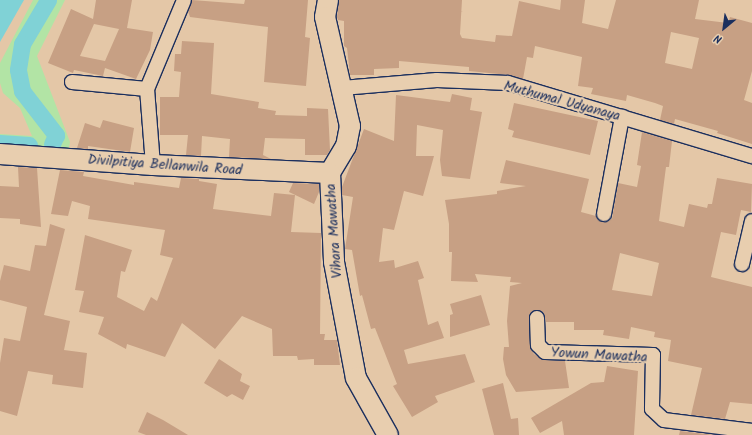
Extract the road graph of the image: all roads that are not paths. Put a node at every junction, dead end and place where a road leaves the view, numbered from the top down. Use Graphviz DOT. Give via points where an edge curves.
graph roads {
  1 [pos="184,0"];
  2 [pos="328,0"];
  3 [pos="72,82"];
  4 [pos="342,88"];
  5 [pos="148,89"];
  6 [pos="622,117"];
  7 [pos="0,154"];
  8 [pos="752,156"];
  9 [pos="153,165"];
  10 [pos="330,173"];
  11 [pos="604,214"];
  12 [pos="752,221"];
  13 [pos="742,264"];
  14 [pos="537,318"];
  15 [pos="752,431"];
  16 [pos="388,435"];
  1 -- 5 [label="street"];
  2 -- 4 [label="street, Vihara Mawatha" via="325,17 332,56"];
  3 -- 5 [label="street"];
  4 -- 6 [label="street, Muthumal Udyanaya" via="437,80 508,83"];
  4 -- 10 [label="street, Vihara Mawatha" via="350,126 346,146"];
  5 -- 9 [label="street"];
  6 -- 8 [label="street, Muthumal Udyanaya"];
  6 -- 11 [label="street"];
  7 -- 9 [label="street, Divilpitiya Bellanwila Road"];
  9 -- 10 [label="street, Divilpitiya Bellanwila Road"];
  10 -- 16 [label="street, Vihara Mawatha" via="334,262 356,378"];
  12 -- 13 [label="street"];
  14 -- 15 [label="street, Yowun Mawatha" via="538,345 545,352 653,355 652,409 664,420"];
}
